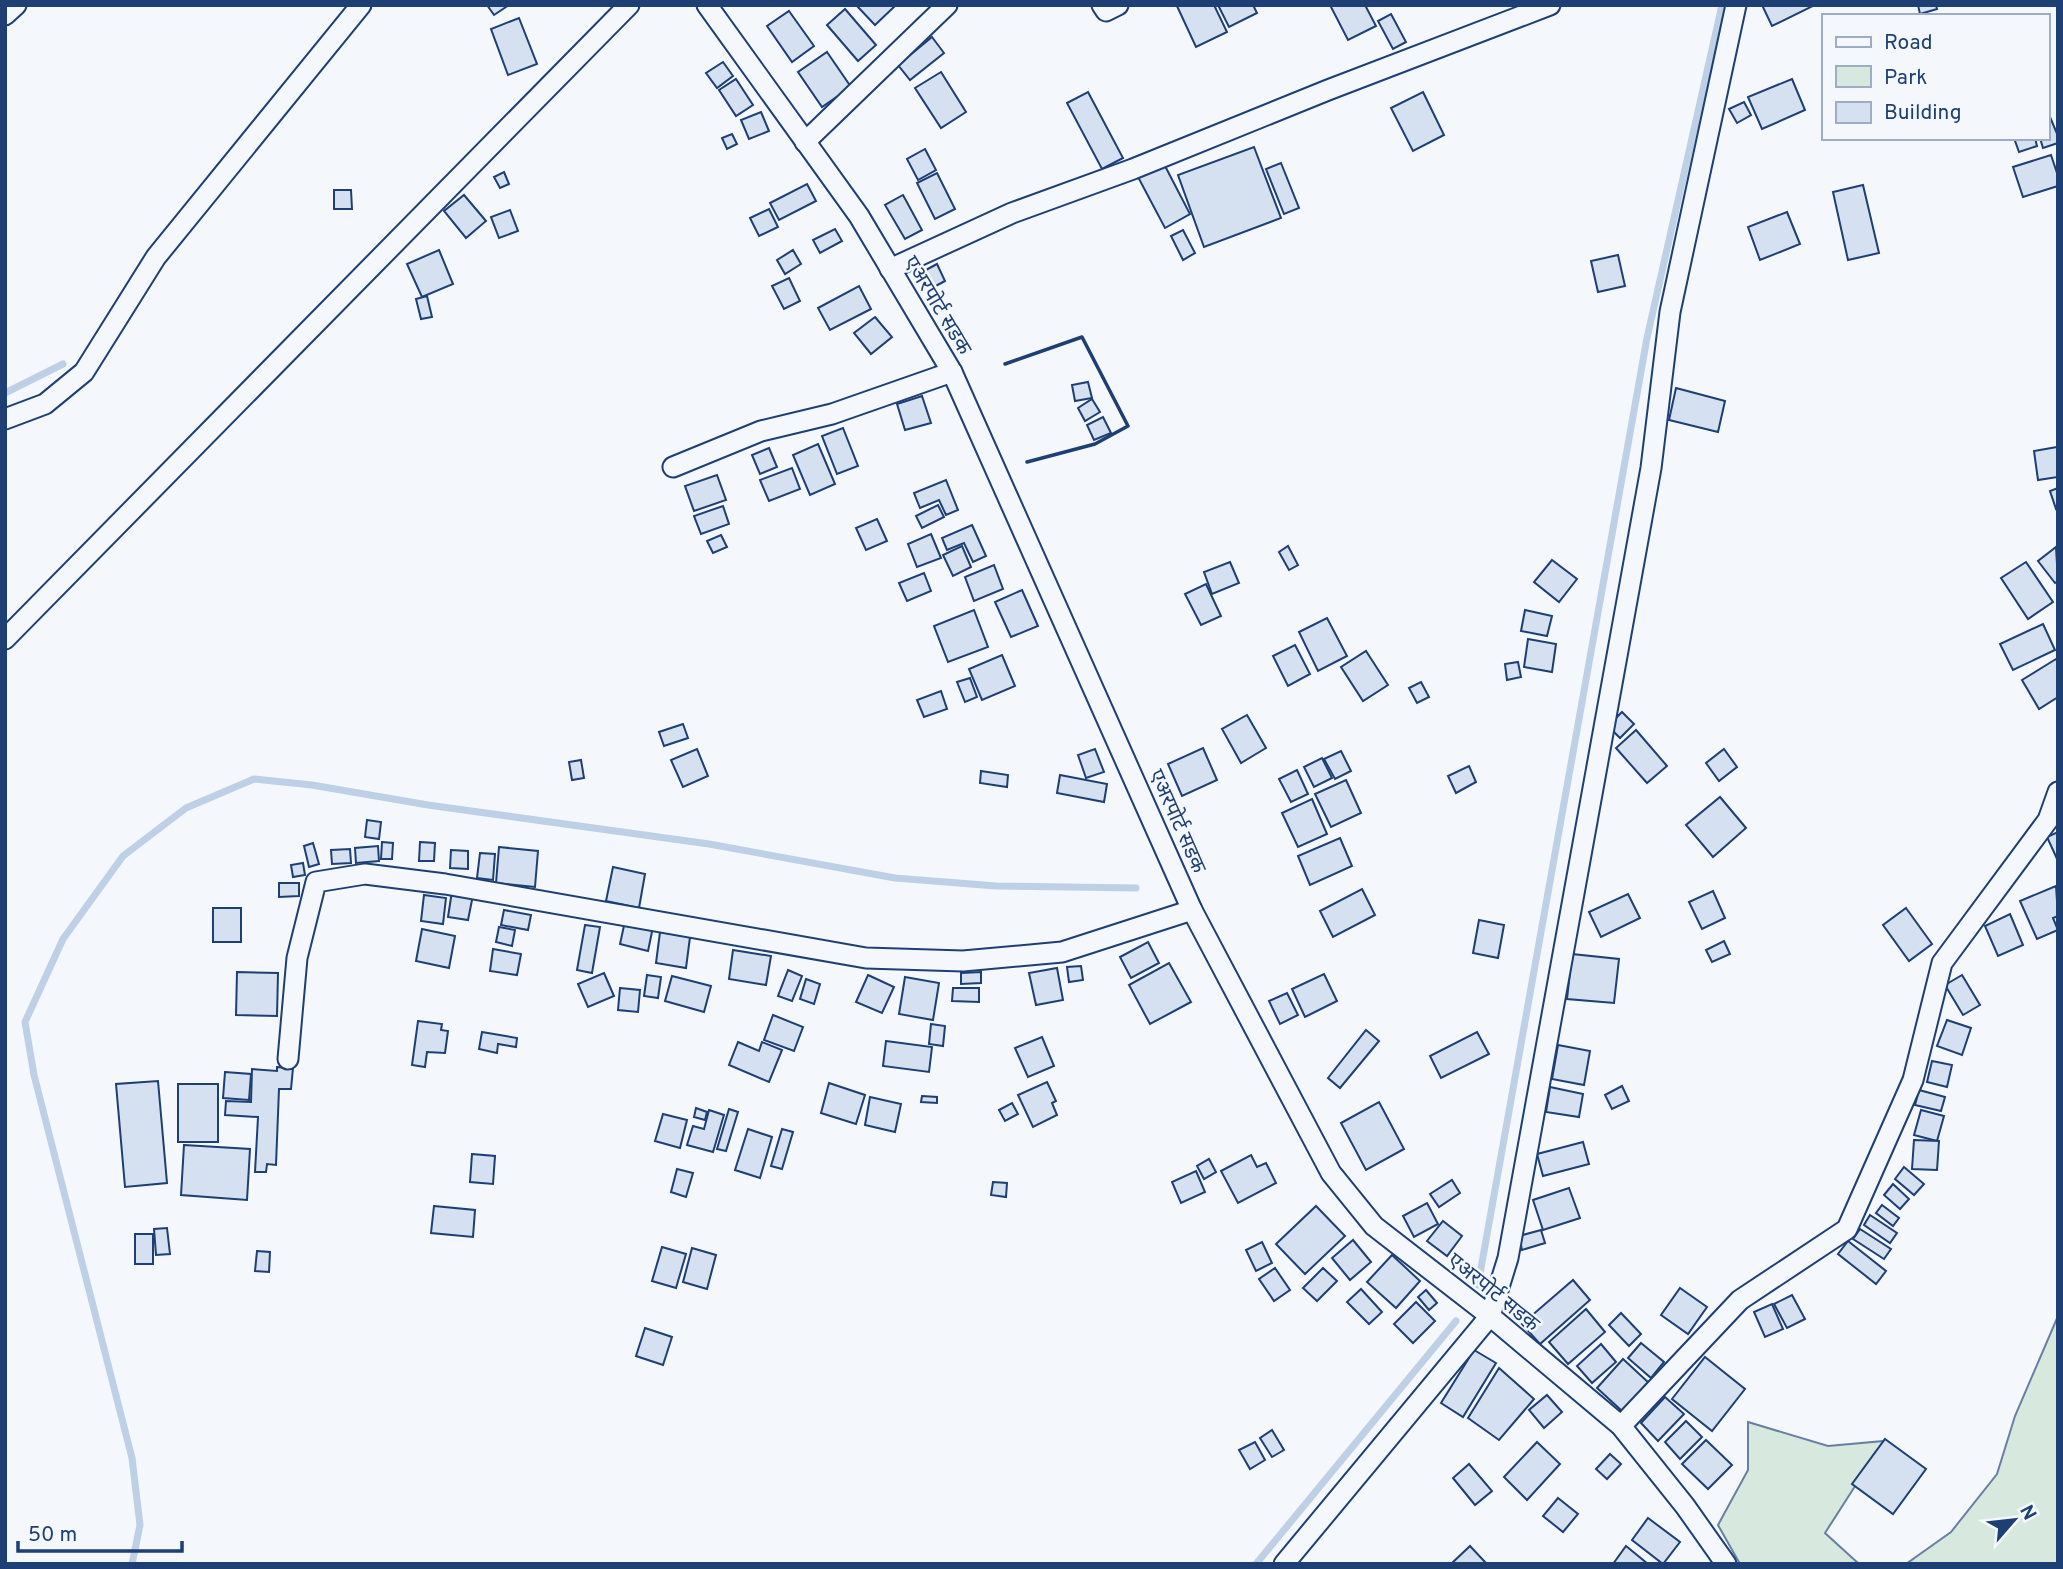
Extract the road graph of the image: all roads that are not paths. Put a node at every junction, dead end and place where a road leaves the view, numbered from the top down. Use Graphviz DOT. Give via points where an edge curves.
graph roads {
  1 [pos="16,5"];
  2 [pos="361,5"];
  3 [pos="629,5"];
  4 [pos="707,5"];
  5 [pos="947,5"];
  6 [pos="1102,5"];
  7 [pos="1118,5"];
  8 [pos="1550,5"];
  9 [pos="1736,5"];
  10 [pos="5,15"];
  11 [pos="805,142"];
  12 [pos="890,269"];
  13 [pos="952,372"];
  14 [pos="5,419"];
  15 [pos="673,467"];
  16 [pos="5,639"];
  17 [pos="2058,792"];
  18 [pos="1192,910"];
  19 [pos="288,1059"];
  20 [pos="1490,1316"];
  21 [pos="1621,1426"];
  22 [pos="1284,1564"];
  23 [pos="1726,1564"];
  1 -- 10 [label="street"];
  2 -- 14 [label="street" via="156,257 85,372 45,404"];
  3 -- 16 [label="street"];
  4 -- 11 [label="street, एअरपोर्ट सडक"];
  5 -- 11 [label="street"];
  6 -- 7 [label="street" via="1106,10"];
  8 -- 12 [label="street" via="1012,213"];
  9 -- 20 [label="street" via="1670,312 1650,468 1508,1258"];
  11 -- 12 [label="street, एअरपोर्ट सडक" via="859,216"];
  12 -- 13 [label="street, एअरपोर्ट सडक"];
  13 -- 15 [label="street" via="832,414 761,431"];
  13 -- 18 [label="street, एअरपोर्ट सडक"];
  17 -- 21 [label="street" via="2048,820 1942,963 1913,1080 1847,1229 1741,1300"];
  18 -- 19 [label="street" via="1062,952 963,961 866,958 471,888 365,874 316,881 297,958"];
  18 -- 20 [label="street, एअरपोर्ट सडक" via="1331,1173 1374,1226"];
  20 -- 21 [label="street, एअरपोर्ट सडक"];
  20 -- 22 [label="street"];
  21 -- 23 [label="street, एअरपोर्ट सडक"];
}
